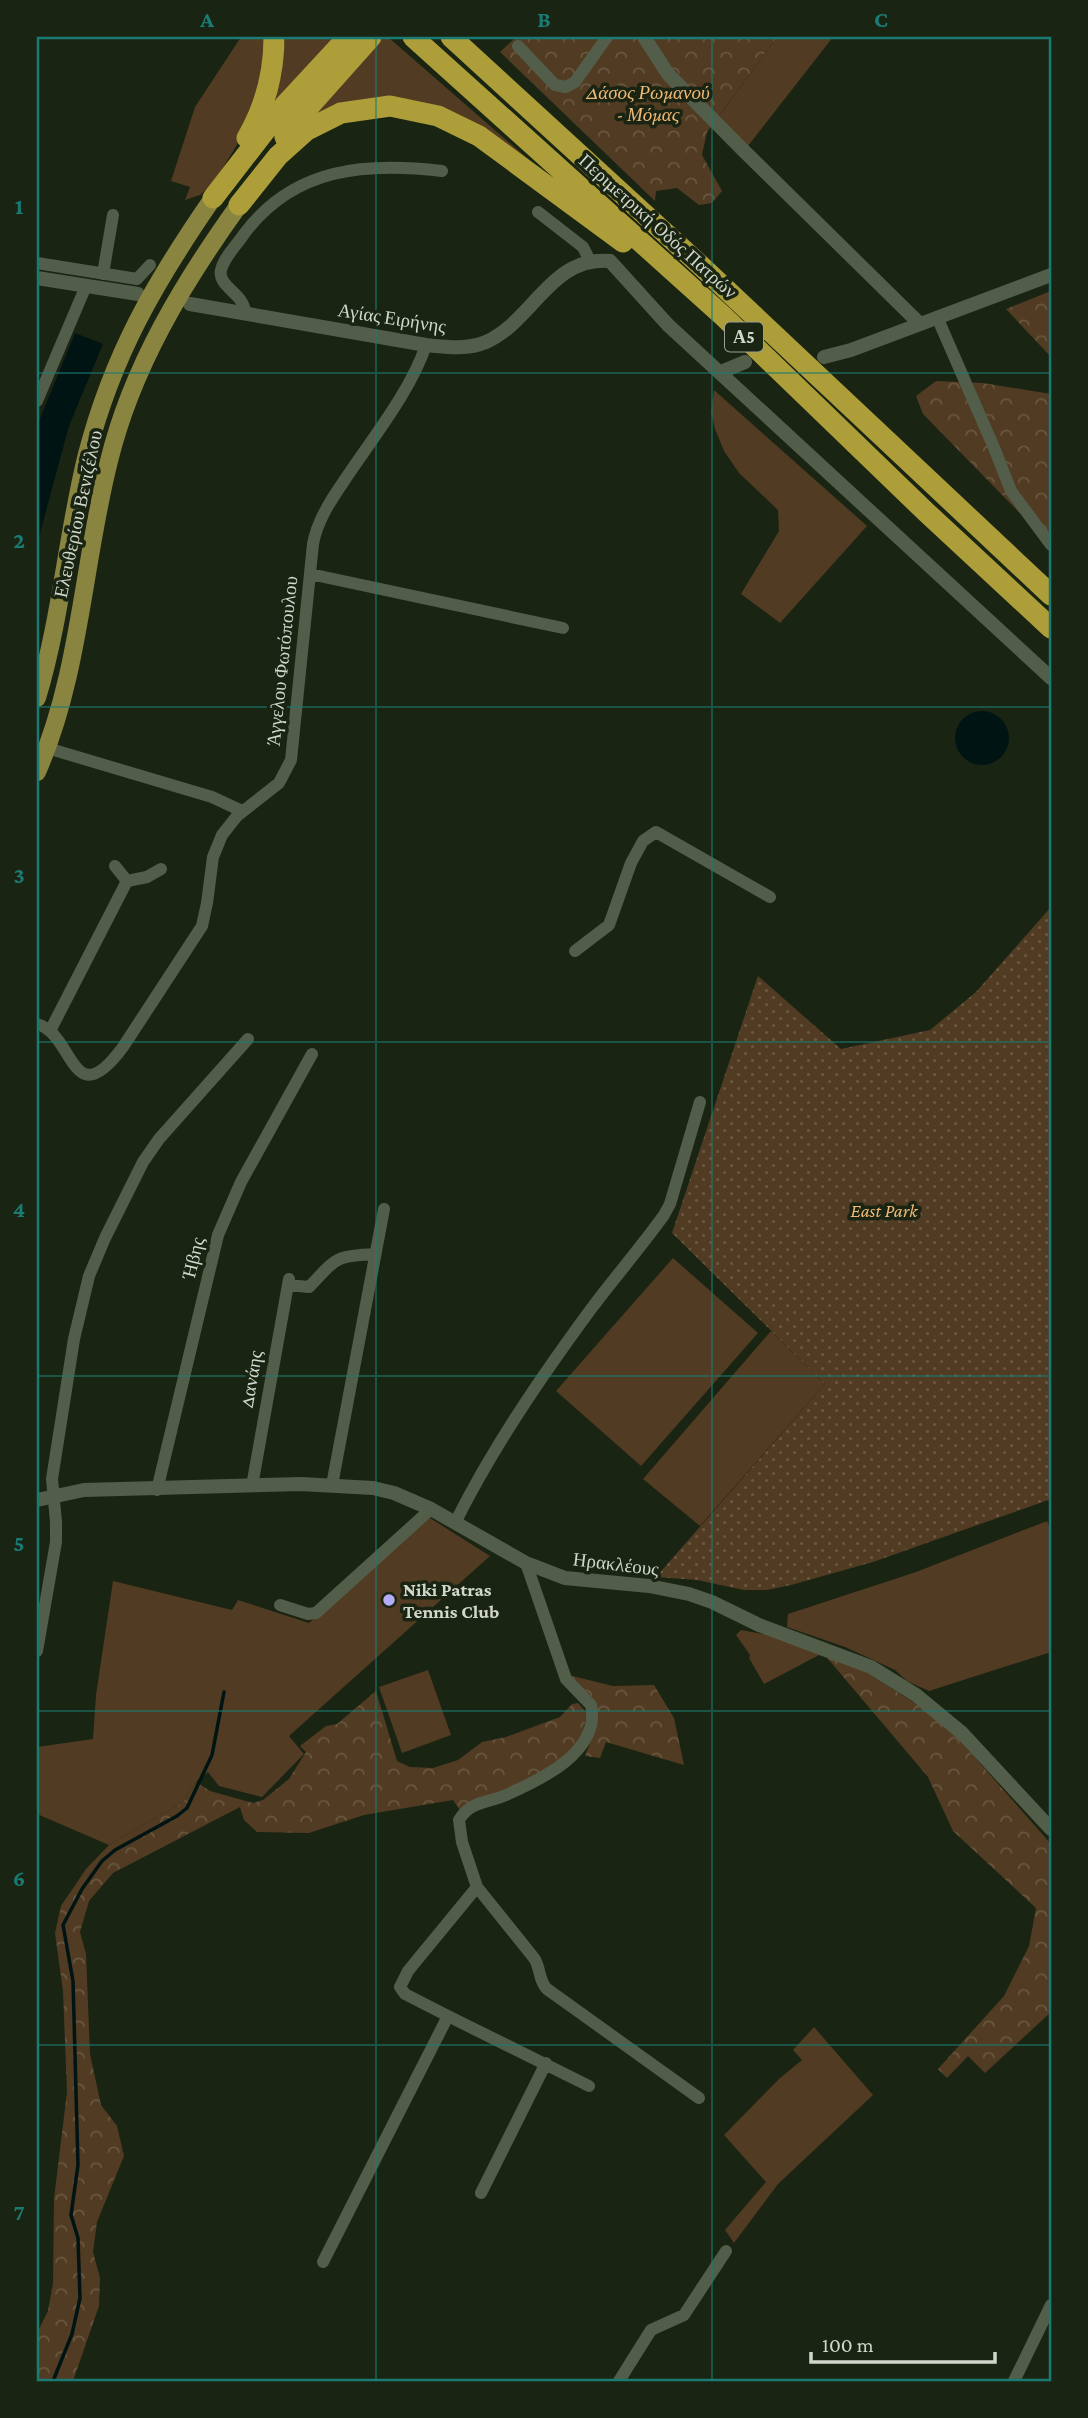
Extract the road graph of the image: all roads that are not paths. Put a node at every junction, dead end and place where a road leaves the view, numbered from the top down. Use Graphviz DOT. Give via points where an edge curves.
graph roads {
  1 [pos="275,37"];
  2 [pos="348,37"];
  3 [pos="372,37"];
  4 [pos="413,37"];
  5 [pos="450,37"];
  6 [pos="607,37"];
  7 [pos="644,37"];
  8 [pos="518,46"];
  9 [pos="442,171"];
  10 [pos="213,198"];
  11 [pos="239,205"];
  12 [pos="538,212"];
  13 [pos="113,215"];
  14 [pos="37,263"];
  15 [pos="591,263"];
  16 [pos="150,265"];
  17 [pos="103,274"];
  18 [pos="1051,275"];
  19 [pos="37,278"];
  20 [pos="86,286"];
  21 [pos="138,294"];
  22 [pos="190,304"];
  23 [pos="246,314"];
  24 [pos="937,317"];
  25 [pos="919,323"];
  26 [pos="426,345"];
  27 [pos="824,357"];
  28 [pos="746,362"];
  29 [pos="721,372"];
  30 [pos="37,401"];
  31 [pos="926,512"];
  32 [pos="1051,545"];
  33 [pos="310,574"];
  34 [pos="1051,595"];
  35 [pos="563,628"];
  36 [pos="1051,628"];
  37 [pos="1051,678"];
  38 [pos="37,698"];
  39 [pos="47,747"];
  40 [pos="37,772"];
  41 [pos="242,811"];
  42 [pos="115,866"];
  43 [pos="161,869"];
  44 [pos="127,881"];
  45 [pos="770,897"];
  46 [pos="575,951"];
  47 [pos="37,1024"];
  48 [pos="50,1031"];
  49 [pos="248,1039"];
  50 [pos="312,1054"];
  51 [pos="700,1102"];
  52 [pos="383,1209"];
  53 [pos="375,1254"];
  54 [pos="332,1485"];
  55 [pos="252,1486"];
  56 [pos="157,1490"];
  57 [pos="52,1496"];
  58 [pos="37,1500"];
  59 [pos="431,1508"];
  60 [pos="455,1523"];
  61 [pos="526,1563"];
  62 [pos="280,1605"];
  63 [pos="37,1651"];
  64 [pos="1051,1829"];
  65 [pos="477,1887"];
  66 [pos="449,2016"];
  67 [pos="546,2063"];
  68 [pos="589,2086"];
  69 [pos="699,2098"];
  70 [pos="481,2193"];
  71 [pos="726,2251"];
  72 [pos="323,2262"];
  73 [pos="1051,2305"];
  74 [pos="619,2381"];
  75 [pos="1014,2381"];
  1 -- 10 [label="highway" via="264,101"];
  2 -- 10 [label="highway" via="285,105"];
  3 -- 11 [label="highway" via="298,119"];
  4 -- 31 [label="highway, Περιμετρική Οδός Πατρών / Α5" via="723,316"];
  5 -- 34 [label="highway, Περιμετρική Οδός Πατρών / Α5"];
  6 -- 8 [label="street" via="575,82 566,87 555,85"];
  7 -- 25 [label="street" via="668,74"];
  9 -- 23 [label="street" via="386,166 341,172 271,203 221,271"];
  10 -- 38 [label="main road, Ελευθερίου Βενιζέλου" via="130,331 111,376 87,454"];
  11 -- 31 [label="highway" via="284,150 325,119 390,106 438,116 479,136 645,260"];
  11 -- 39 [label="main road, Ελευθερίου Βενιζέλου" via="155,338 130,395 108,461 68,672"];
  12 -- 15 [label="street" via="583,247"];
  13 -- 17 [label="street"];
  14 -- 17 [label="street"];
  15 -- 26 [label="street, Αγίας Ειρήνης" via="562,274 515,321 487,341 457,347"];
  15 -- 29 [label="street" via="612,263 661,317"];
  16 -- 17 [label="street" via="137,279"];
  18 -- 24 [label="street"];
  19 -- 20 [label="street"];
  20 -- 21 [label="street"];
  20 -- 30 [label="street"];
  22 -- 23 [label="street, Αγίας Ειρήνης"];
  23 -- 26 [label="street, Αγίας Ειρήνης"];
  24 -- 25 [label="street"];
  24 -- 32 [label="street" via="1011,491"];
  25 -- 27 [label="street"];
  26 -- 33 [label="street, Άγγελου Φωτόπουλου" via="412,377 323,514 314,536"];
  28 -- 29 [label="street"];
  29 -- 37 [label="street"];
  31 -- 36 [label="highway, Περιμετρική Οδός Πατρών / Α5"];
  33 -- 35 [label="street"];
  33 -- 41 [label="street, Άγγελου Φωτόπουλου" via="291,760 279,783"];
  39 -- 40 [label="main road, Ελευθερίου Βενιζέλου"];
  39 -- 41 [label="street" via="212,797"];
  41 -- 48 [label="street, Άγγελου Φωτόπουλου" via="215,851 198,933 110,1065 98,1073 82,1073"];
  42 -- 44 [label="street"];
  43 -- 44 [label="street"];
  44 -- 48 [label="street"];
  45 -- 46 [label="street" via="656,832 643,841 631,863 609,925"];
  47 -- 48 [label="street, Άγγελου Φωτόπουλου"];
  49 -- 57 [label="street" via="159,1139 105,1238 79,1311"];
  50 -- 56 [label="street, Ήβης" via="236,1192 218,1235"];
  51 -- 60 [label="street" via="664,1215 527,1400"];
  52 -- 53 [label="street"];
  53 -- 54 [label="street"];
  53 -- 55 [label="street, Δανάης" via="345,1255 309,1287 288,1282"];
  54 -- 55 [label="street, Ηρακλέους"];
  54 -- 59 [label="street, Ηρακλέους" via="383,1490"];
  55 -- 56 [label="street, Ηρακλέους"];
  56 -- 57 [label="street, Ηρακλέους" via="84,1490"];
  57 -- 58 [label="street, Ηρακλέους"];
  57 -- 63 [label="street" via="55,1542"];
  59 -- 60 [label="street, Ηρακλέους"];
  59 -- 62 [label="street" via="316,1613"];
  60 -- 61 [label="street, Ηρακλέους"];
  61 -- 64 [label="street, Ηρακλέους" via="565,1578 689,1594 871,1668 916,1695 962,1733"];
  61 -- 65 [label="street" via="566,1679 590,1703 591,1721 579,1748 558,1766 503,1796 471,1806 462,1815 460,1832"];
  65 -- 66 [label="street" via="401,1982 405,1994"];
  65 -- 69 [label="street" via="534,1958 547,1989"];
  66 -- 67 [label="street"];
  66 -- 72 [label="street"];
  67 -- 68 [label="street"];
  67 -- 70 [label="street"];
  71 -- 74 [label="street" via="684,2315 650,2330"];
  73 -- 75 [label="street"];
}
